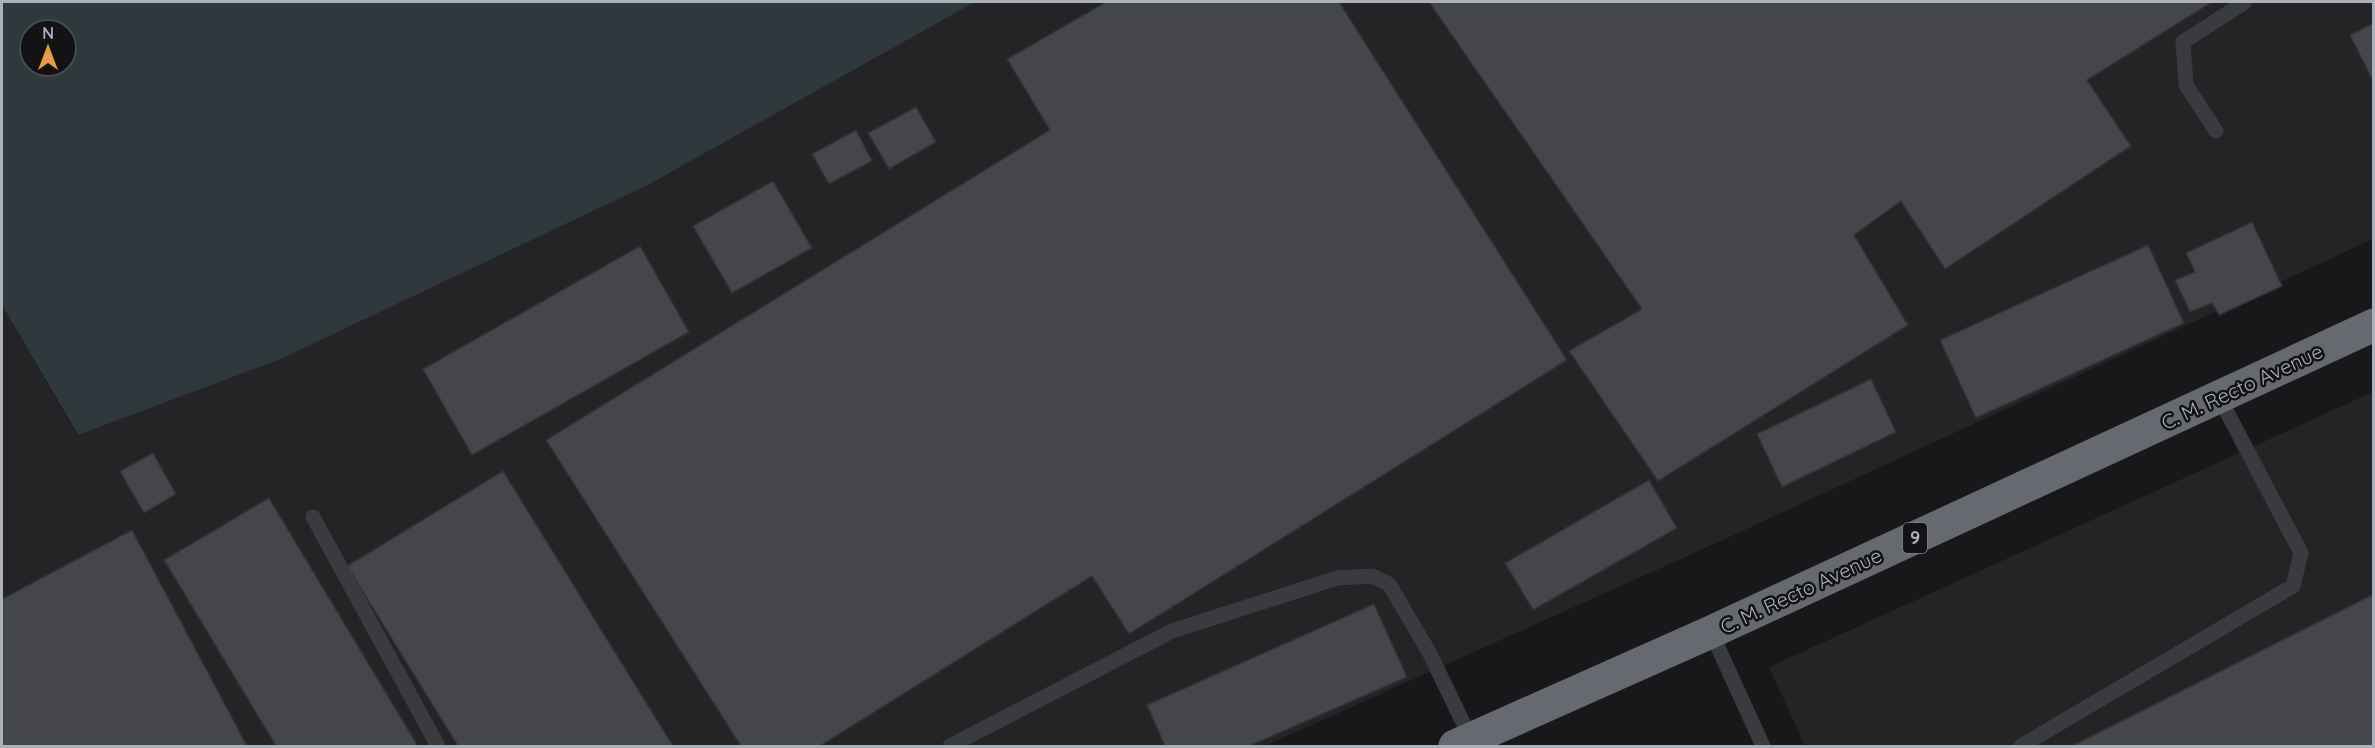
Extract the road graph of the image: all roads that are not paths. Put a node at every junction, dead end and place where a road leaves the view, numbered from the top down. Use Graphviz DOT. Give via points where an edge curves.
graph roads {
  1 [pos="2245,2"];
  2 [pos="2216,131"];
  3 [pos="2373,326"];
  4 [pos="2219,397"];
  5 [pos="313,517"];
  6 [pos="1711,632"];
  7 [pos="1463,743"];
  8 [pos="438,747"];
  9 [pos="950,747"];
  10 [pos="1763,747"];
  11 [pos="2021,747"];
  1 -- 2 [label="lane" via="2183,42 2186,85"];
  3 -- 4 [label="highway, C. M. Recto Avenue / 9"];
  4 -- 6 [label="highway, C. M. Recto Avenue / 9"];
  4 -- 11 [label="lane" via="2301,554 2293,586"];
  5 -- 8 [label="lane"];
  6 -- 7 [label="highway, C. M. Recto Avenue / 9"];
  6 -- 10 [label="lane"];
  7 -- 9 [label="lane" via="1429,652 1389,585 1372,576 1337,578 1172,631"];
}
